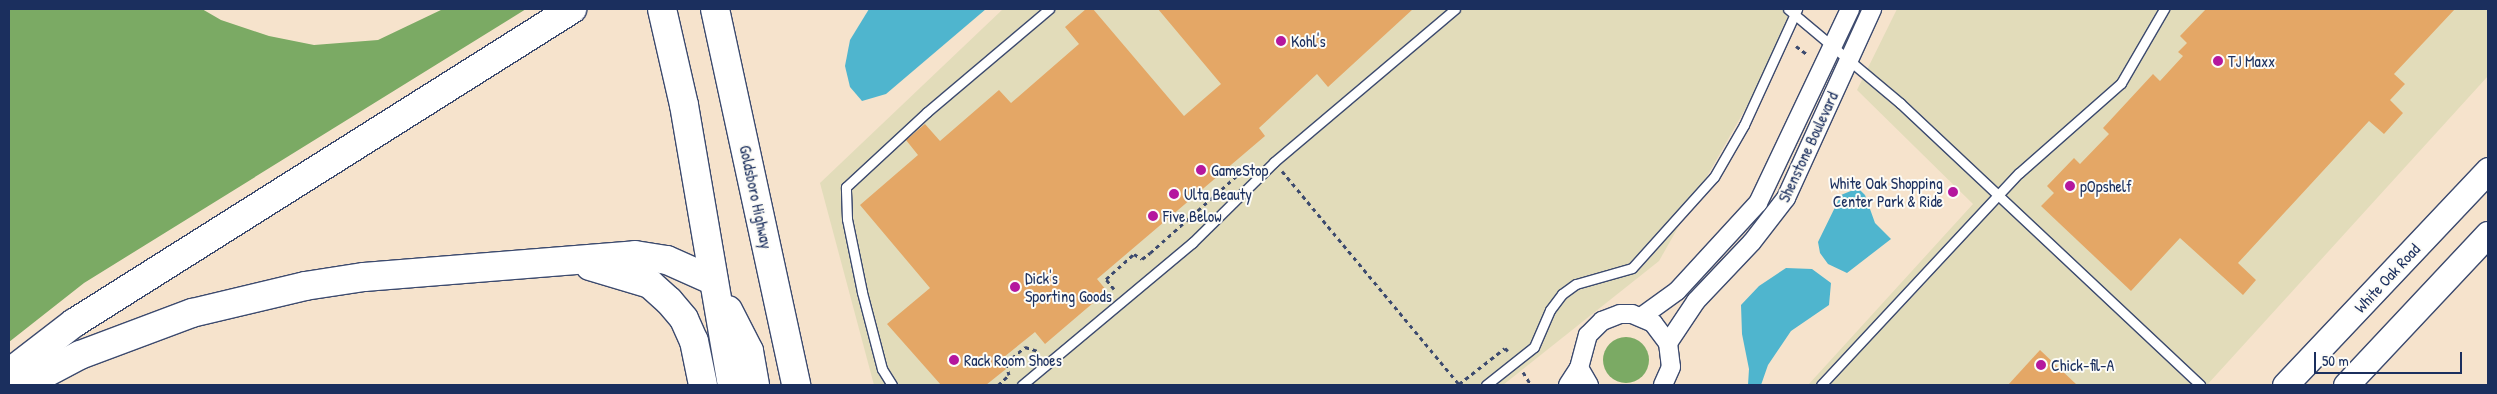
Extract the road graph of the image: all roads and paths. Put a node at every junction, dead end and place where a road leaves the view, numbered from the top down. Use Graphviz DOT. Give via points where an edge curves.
graph roads {
  1 [pos="572,9"];
  2 [pos="715,9"];
  3 [pos="1049,9"];
  4 [pos="1455,9"];
  5 [pos="1850,9"];
  6 [pos="1872,9"];
  7 [pos="2164,9"];
  8 [pos="1793,11"];
  9 [pos="664,15"];
  10 [pos="1832,43"];
  11 [pos="1849,59"];
  12 [pos="1274,162"];
  13 [pos="2488,170"];
  14 [pos="2000,195"];
  15 [pos="2488,234"];
  16 [pos="564,260"];
  17 [pos="714,281"];
  18 [pos="1108,294"];
  19 [pos="1641,316"];
  20 [pos="1668,343"];
  21 [pos="1043,347"];
  22 [pos="1516,362"];
  23 [pos="1671,367"];
  24 [pos="1580,368"];
  25 [pos="9,372"];
  26 [pos="23,385"];
  27 [pos="703,385"];
  28 [pos="732,385"];
  29 [pos="755,385"];
  30 [pos="796,385"];
  31 [pos="892,385"];
  32 [pos="998,385"];
  33 [pos="1022,385"];
  34 [pos="1486,385"];
  35 [pos="1531,385"];
  36 [pos="1568,385"];
  37 [pos="1589,385"];
  38 [pos="1664,385"];
  39 [pos="1676,385"];
  40 [pos="1822,385"];
  41 [pos="2200,385"];
  42 [pos="2285,385"];
  43 [pos="2346,385"];
  1 -- 25 [label="main road" via="74,323"];
  2 -- 30 [label="main road, Goldsboro Highway"];
  3 -- 31 [label="lane" via="927,112 846,187 847,219 862,292 882,369"];
  4 -- 12 [label="lane"];
  5 -- 10 [label="street, Shenstone Boulevard"];
  6 -- 11 [label="street, Shenstone Boulevard"];
  7 -- 14 [label="lane" via="2121,83 2038,154"];
  8 -- 10 [label="lane"];
  8 -- 22 [label="lane" via="1744,125 1714,177 1632,268 1576,284 1562,294 1550,310 1534,347"];
  9 -- 17 [label="main road" via="684,105"];
  10 -- 11 [label="lane"];
  10 -- 19 [label="street, Shenstone Boulevard" via="1784,154 1758,203 1677,291"];
  11 -- 14 [label="lane"];
  11 -- 20 [label="street, Shenstone Boulevard" via="1786,198 1752,242 1696,301"];
  12 -- 18 [label="path" via="1265,151 1150,253 1142,258 1134,254 1106,279 1115,288"];
  12 -- 22 [label="path" via="1459,384 1505,348"];
  12 -- 33 [label="lane" via="1192,243"];
  13 -- 42 [label="main road, White Oak Road"];
  14 -- 40 [label="lane"];
  14 -- 41 [label="lane"];
  15 -- 43 [label="main road"];
  16 -- 17 [label="main road" via="635,255 667,260"];
  16 -- 26 [label="main road" via="364,277 305,286 192,313 80,355"];
  16 -- 27 [label="main road" via="650,284 669,300 694,341"];
  17 -- 28 [label="main road"];
  17 -- 29 [label="main road" via="748,351"];
  19 -- 20 [label="street" via="1657,327"];
  19 -- 24 [label="street" via="1620,314 1596,326 1584,341"];
  20 -- 23 [label="street"];
  21 -- 32 [label="path" via="1036,353 1025,347 1006,363 1010,375"];
  22 -- 34 [label="lane"];
  22 -- 35 [label="path"];
  23 -- 38 [label="street"];
  23 -- 39 [label="street"];
  24 -- 36 [label="street"];
  24 -- 37 [label="street"];
}
